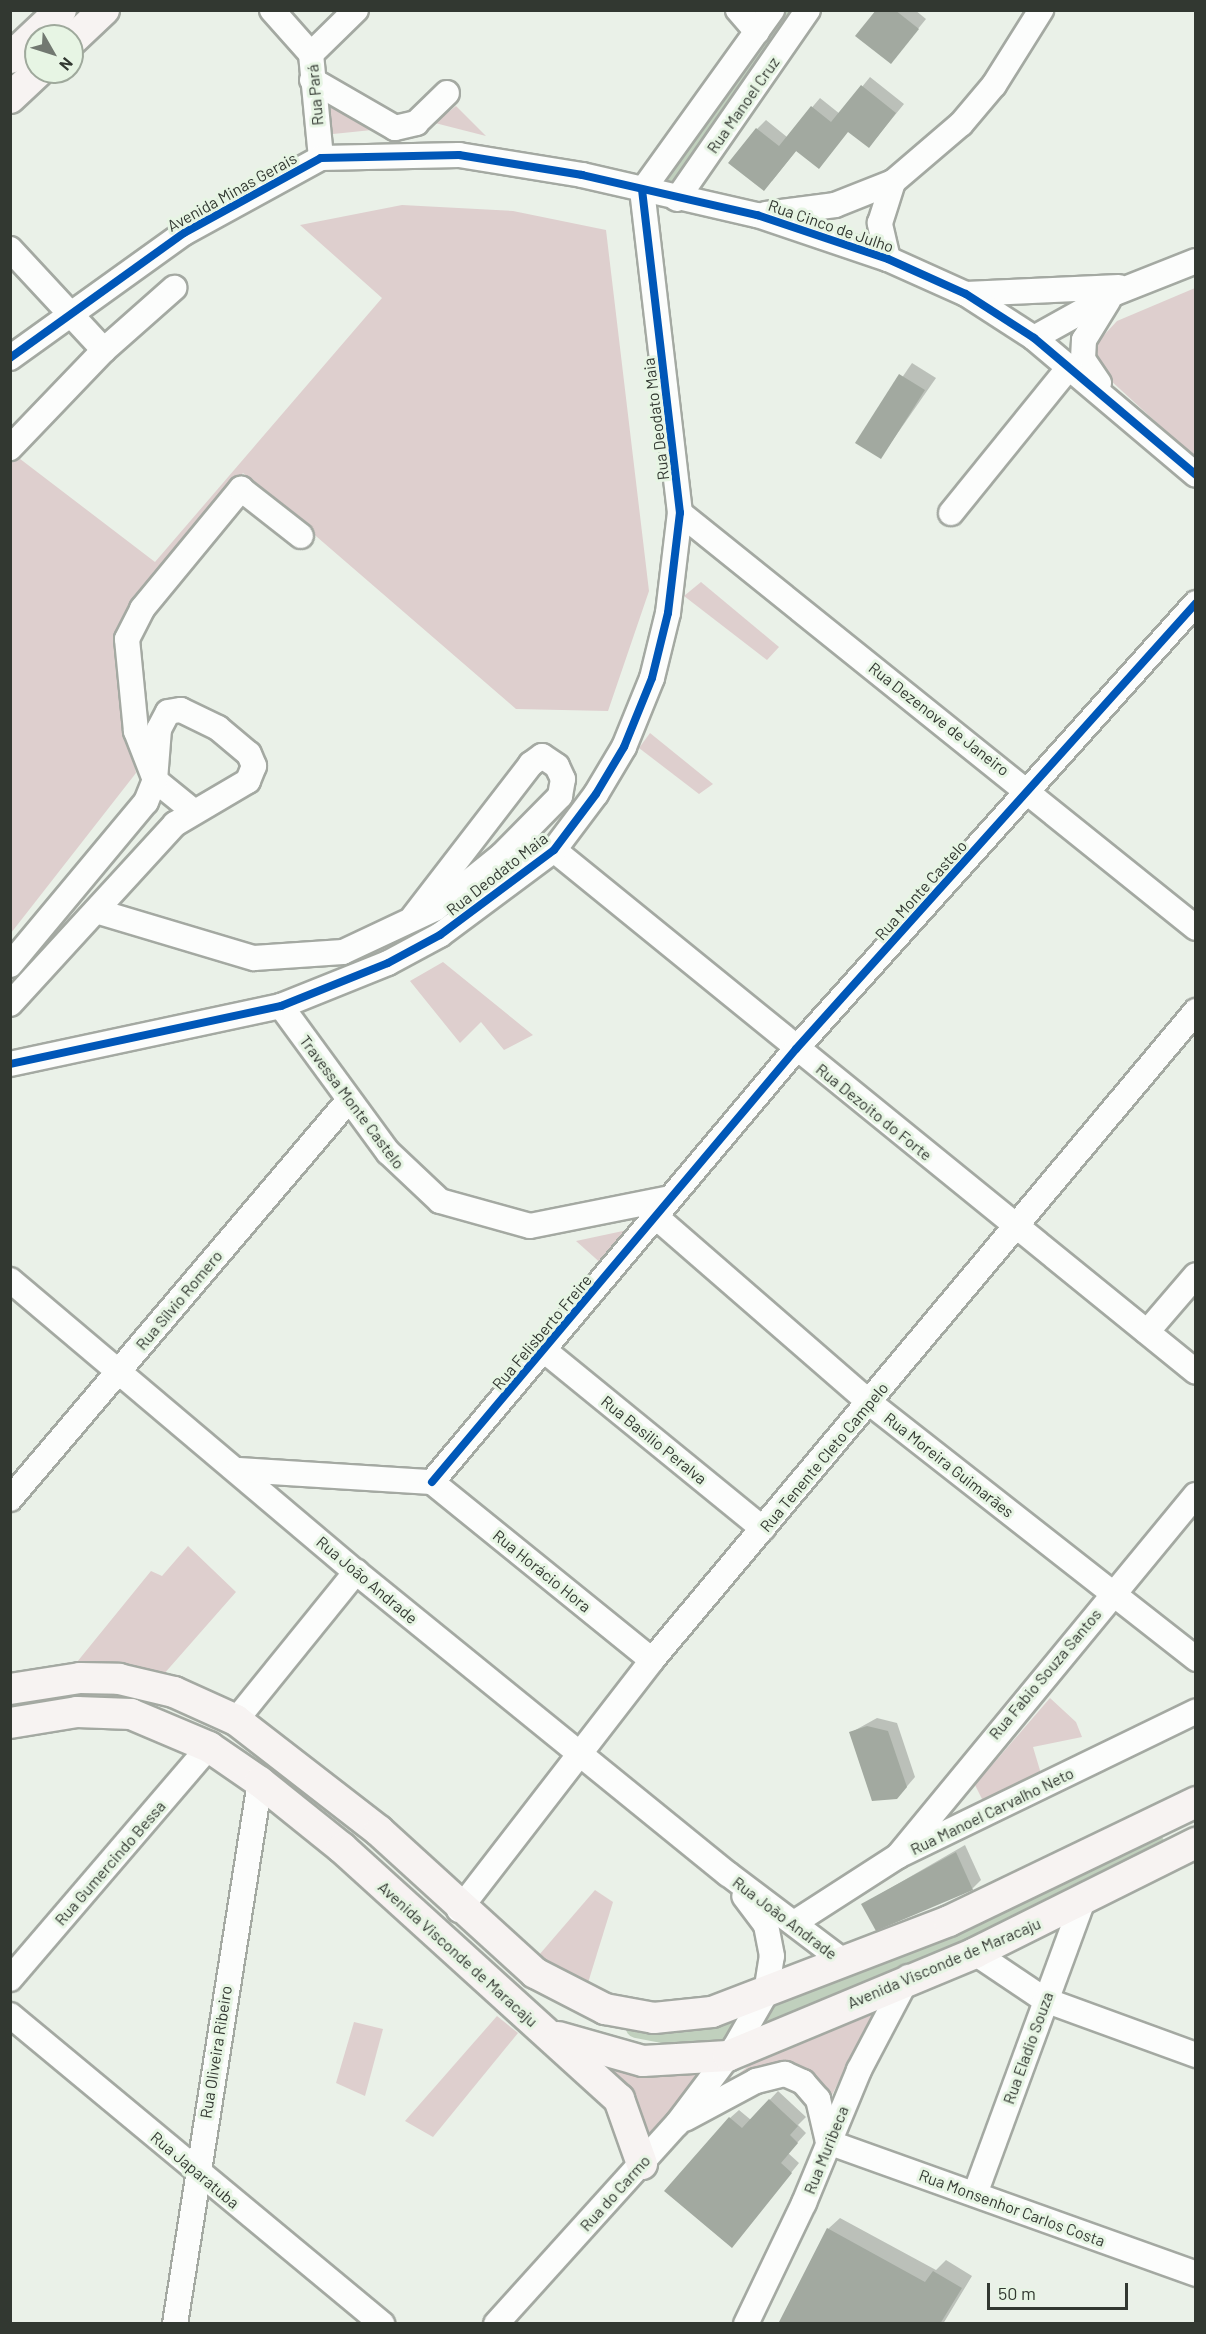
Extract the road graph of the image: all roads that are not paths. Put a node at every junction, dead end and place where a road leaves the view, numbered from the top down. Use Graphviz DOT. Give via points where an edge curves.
graph roads {
  1 [pos="61,10"];
  2 [pos="104,10"];
  3 [pos="272,10"];
  4 [pos="356,10"];
  5 [pos="738,10"];
  6 [pos="772,10"];
  7 [pos="808,10"];
  8 [pos="1041,10"];
  9 [pos="84,29"];
  10 [pos="758,32"];
  11 [pos="311,54"];
  12 [pos="10,58"];
  13 [pos="312,80"];
  14 [pos="25,84"];
  15 [pos="447,93"];
  16 [pos="10,98"];
  17 [pos="321,158"];
  18 [pos="893,182"];
  19 [pos="642,191"];
  20 [pos="677,199"];
  21 [pos="757,215"];
  22 [pos="10,249"];
  23 [pos="888,259"];
  24 [pos="1196,261"];
  25 [pos="174,288"];
  26 [pos="1123,289"];
  27 [pos="966,294"];
  28 [pos="67,313"];
  29 [pos="1034,338"];
  30 [pos="104,350"];
  31 [pos="10,358"];
  32 [pos="1070,366"];
  33 [pos="1105,393"];
  34 [pos="10,448"];
  35 [pos="1196,475"];
  36 [pos="680,513"];
  37 [pos="951,513"];
  38 [pos="300,536"];
  39 [pos="1196,603"];
  40 [pos="155,780"];
  41 [pos="1030,791"];
  42 [pos="192,810"];
  43 [pos="554,850"];
  44 [pos="96,911"];
  45 [pos="413,917"];
  46 [pos="1196,928"];
  47 [pos="10,965"];
  48 [pos="10,1004"];
  49 [pos="281,1006"];
  50 [pos="1196,1011"];
  51 [pos="796,1049"];
  52 [pos="10,1064"];
  53 [pos="348,1101"];
  54 [pos="663,1207"];
  55 [pos="1016,1227"];
  56 [pos="1196,1275"];
  57 [pos="10,1280"];
  58 [pos="1148,1332"];
  59 [pos="545,1351"];
  60 [pos="120,1370"];
  61 [pos="1196,1372"];
  62 [pos="870,1403"];
  63 [pos="239,1470"];
  64 [pos="432,1482"];
  65 [pos="1196,1495"];
  66 [pos="10,1499"];
  67 [pos="763,1529"];
  68 [pos="356,1572"];
  69 [pos="1112,1593"];
  70 [pos="1196,1659"];
  71 [pos="652,1660"];
  72 [pos="10,1689"];
  73 [pos="1196,1710"];
  74 [pos="236,1720"];
  75 [pos="10,1724"];
  76 [pos="209,1747"];
  77 [pos="578,1753"];
  78 [pos="958,1780"];
  79 [pos="260,1782"];
  80 [pos="1187,1807"];
  81 [pos="974,1817"];
  82 [pos="1193,1844"];
  83 [pos="898,1856"];
  84 [pos="728,1874"];
  85 [pos="1082,1903"];
  86 [pos="459,1910"];
  87 [pos="794,1923"];
  88 [pos="975,1953"];
  89 [pos="843,1961"];
  90 [pos="908,1977"];
  91 [pos="10,1979"];
  92 [pos="1045,2000"];
  93 [pos="761,2002"];
  94 [pos="10,2015"];
  95 [pos="543,2032"];
  96 [pos="732,2052"];
  97 [pos="1196,2055"];
  98 [pos="677,2124"];
  99 [pos="828,2142"];
  100 [pos="642,2164"];
  101 [pos="196,2172"];
  102 [pos="975,2194"];
  103 [pos="1196,2274"];
  104 [pos="175,2324"];
  105 [pos="382,2324"];
  106 [pos="496,2324"];
  107 [pos="746,2324"];
  1 -- 12 [label="main road"];
  2 -- 9 [label="main road"];
  3 -- 11 [label="street, Rua Pará"];
  4 -- 11 [label="street"];
  5 -- 10 [label="street"];
  6 -- 10 [label="street, Rua Manoel Cruz"];
  7 -- 20 [label="street, Rua Manoel Cruz"];
  8 -- 18 [label="street" via="1021,50 987,93"];
  10 -- 19 [label="street, Rua Manoel Cruz"];
  11 -- 13 [label="street, Rua Pará"];
  13 -- 15 [label="street" via="395,128 416,123"];
  13 -- 17 [label="street, Rua Pará"];
  14 -- 16 [label="main road"];
  17 -- 19 [label="street, Avenida Minas Gerais" via="459,155 571,172"];
  17 -- 28 [label="street, Avenida Minas Gerais" via="184,232"];
  18 -- 21 [label="street" via="835,205"];
  18 -- 23 [label="street" via="880,223"];
  19 -- 20 [label="street, Rua Cinco de Julho"];
  19 -- 36 [label="street, Rua Deodato Maia"];
  20 -- 21 [label="street, Rua Cinco de Julho"];
  21 -- 23 [label="street, Rua Cinco de Julho"];
  22 -- 28 [label="street"];
  23 -- 27 [label="street, Rua Cinco de Julho"];
  24 -- 26 [label="street"];
  25 -- 30 [label="street"];
  26 -- 27 [label="street"];
  26 -- 29 [label="street"];
  26 -- 33 [label="street" via="1084,340 1083,359"];
  27 -- 29 [label="street, Rua Cinco de Julho"];
  28 -- 30 [label="street"];
  28 -- 31 [label="street, Avenida Minas Gerais"];
  29 -- 32 [label="street, Rua Cinco de Julho"];
  30 -- 34 [label="street"];
  32 -- 33 [label="street, Rua Cinco de Julho"];
  32 -- 37 [label="street"];
  33 -- 35 [label="street, Rua Cinco de Julho"];
  36 -- 41 [label="street, Rua Dezenove de Janeiro"];
  36 -- 43 [label="street, Rua Deodato Maia" via="668,614 637,719 596,794"];
  38 -- 40 [label="street" via="241,489 142,609 127,639 127,674 136,732"];
  39 -- 41 [label="street, Rua Monte Castelo"];
  40 -- 42 [label="street"];
  40 -- 42 [label="street" via="156,741 170,710 189,713 236,741 253,761 250,778"];
  40 -- 47 [label="street" via="138,813"];
  41 -- 46 [label="street, Rua Dezenove de Janeiro"];
  41 -- 51 [label="street, Rua Monte Castelo"];
  42 -- 44 [label="street"];
  43 -- 49 [label="street, Rua Deodato Maia" via="440,935 388,963"];
  43 -- 51 [label="street, Rua Dezoito do Forte"];
  44 -- 45 [label="street" via="254,958 343,952"];
  44 -- 48 [label="street"];
  45 -- 45 [label="street" via="435,909 502,855 560,796 563,779 557,766 542,756 531,764"];
  49 -- 52 [label="street, Rua Deodato Maia"];
  49 -- 53 [label="street, Travessa Monte Castelo"];
  50 -- 55 [label="street, Rua Tenente Cleto Campelo"];
  51 -- 54 [label="street, Rua Monte Castelo"];
  51 -- 55 [label="street, Rua Dezoito do Forte"];
  53 -- 54 [label="street, Travessa Monte Castelo" via="404,1172 460,1210 530,1226"];
  53 -- 60 [label="street, Rua Sílvio Romero"];
  54 -- 59 [label="street, Rua Felisberto Freire"];
  54 -- 62 [label="street, Rua Moreira Guimarães"];
  55 -- 58 [label="street, Rua Dezoito do Forte"];
  55 -- 62 [label="street, Rua Tenente Cleto Campelo"];
  56 -- 58 [label="street"];
  57 -- 60 [label="street, Rua João Andrade"];
  58 -- 61 [label="street, Rua Dezoito do Forte"];
  59 -- 64 [label="street, Rua Felisberto Freire"];
  59 -- 67 [label="street, Rua Basilio Peralva"];
  60 -- 63 [label="street, Rua João Andrade"];
  60 -- 66 [label="street, Rua Sílvio Romero"];
  62 -- 67 [label="street, Rua Tenente Cleto Campelo"];
  62 -- 69 [label="street, Rua Moreira Guimarães"];
  63 -- 64 [label="street"];
  63 -- 68 [label="street, Rua João Andrade"];
  64 -- 71 [label="street, Rua Horácio Hora"];
  65 -- 69 [label="street, Rua Fabio Souza Santos"];
  67 -- 71 [label="street, Rua Tenente Cleto Campelo"];
  68 -- 74 [label="street"];
  68 -- 77 [label="street, Rua João Andrade"];
  69 -- 70 [label="street, Rua Moreira Guimarães"];
  69 -- 78 [label="street, Rua Fabio Souza Santos"];
  71 -- 77 [label="street, Rua Tenente Cleto Campelo"];
  72 -- 74 [label="main road, Avenida Visconde de Maracaju" via="80,1678 119,1679 174,1692"];
  73 -- 81 [label="street, Rua Manoel Carvalho Neto"];
  74 -- 86 [label="main road, Avenida Visconde de Maracaju" via="379,1831"];
  75 -- 76 [label="main road, Avenida Visconde de Maracaju" via="106,1711 170,1727"];
  76 -- 79 [label="main road, Avenida Visconde de Maracaju"];
  76 -- 91 [label="street, Rua Gumercindo Bessa"];
  77 -- 84 [label="street, Rua João Andrade"];
  77 -- 86 [label="street, Rua Tenente Cleto Campelo"];
  78 -- 81 [label="street, Rua Manoel Carvalho Neto"];
  78 -- 83 [label="street, Rua Fabio Souza Santos"];
  79 -- 95 [label="main road, Avenida Visconde de Maracaju" via="342,1848"];
  79 -- 101 [label="street, Rua Oliveira Ribeiro"];
  80 -- 82 [label="main road"];
  80 -- 89 [label="main road, Avenida Visconde de Maracaju" via="1001,1899"];
  81 -- 83 [label="street, Rua Manoel Carvalho Neto"];
  82 -- 85 [label="main road, Avenida Visconde de Maracaju"];
  83 -- 87 [label="street, Rua Manoel Carvalho Neto"];
  84 -- 87 [label="street, Rua João Andrade"];
  84 -- 93 [label="street, Rua João Andrade" via="770,1935"];
  85 -- 88 [label="main road, Avenida Visconde de Maracaju"];
  85 -- 92 [label="street, Rua Eladio Souza"];
  86 -- 93 [label="main road, Avenida Visconde de Maracaju" via="535,1973 605,2009 682,2018"];
  87 -- 89 [label="street, Rua João Andrade"];
  88 -- 90 [label="main road, Avenida Visconde de Maracaju"];
  88 -- 92 [label="street"];
  89 -- 93 [label="main road, Avenida Visconde de Maracaju"];
  90 -- 96 [label="main road, Avenida Visconde de Maracaju"];
  90 -- 99 [label="street, Rua Muribeca"];
  92 -- 97 [label="street"];
  92 -- 102 [label="street, Rua Eladio Souza"];
  93 -- 96 [label="street, Rua do Carmo"];
  94 -- 101 [label="street, Rua Japaratuba"];
  95 -- 96 [label="main road, Avenida Visconde de Maracaju" via="643,2061"];
  95 -- 100 [label="main road" via="619,2099"];
  96 -- 98 [label="street, Rua do Carmo"];
  98 -- 99 [label="street" via="756,2081 785,2074 813,2092"];
  98 -- 100 [label="street, Rua do Carmo"];
  99 -- 102 [label="street, Rua Monsenhor Carlos Costa"];
  99 -- 107 [label="street, Rua Muribeca"];
  100 -- 106 [label="street, Rua do Carmo"];
  101 -- 104 [label="street, Rua Oliveira Ribeiro"];
  101 -- 105 [label="street, Rua Japaratuba"];
  102 -- 103 [label="street, Rua Monsenhor Carlos Costa"];
}
